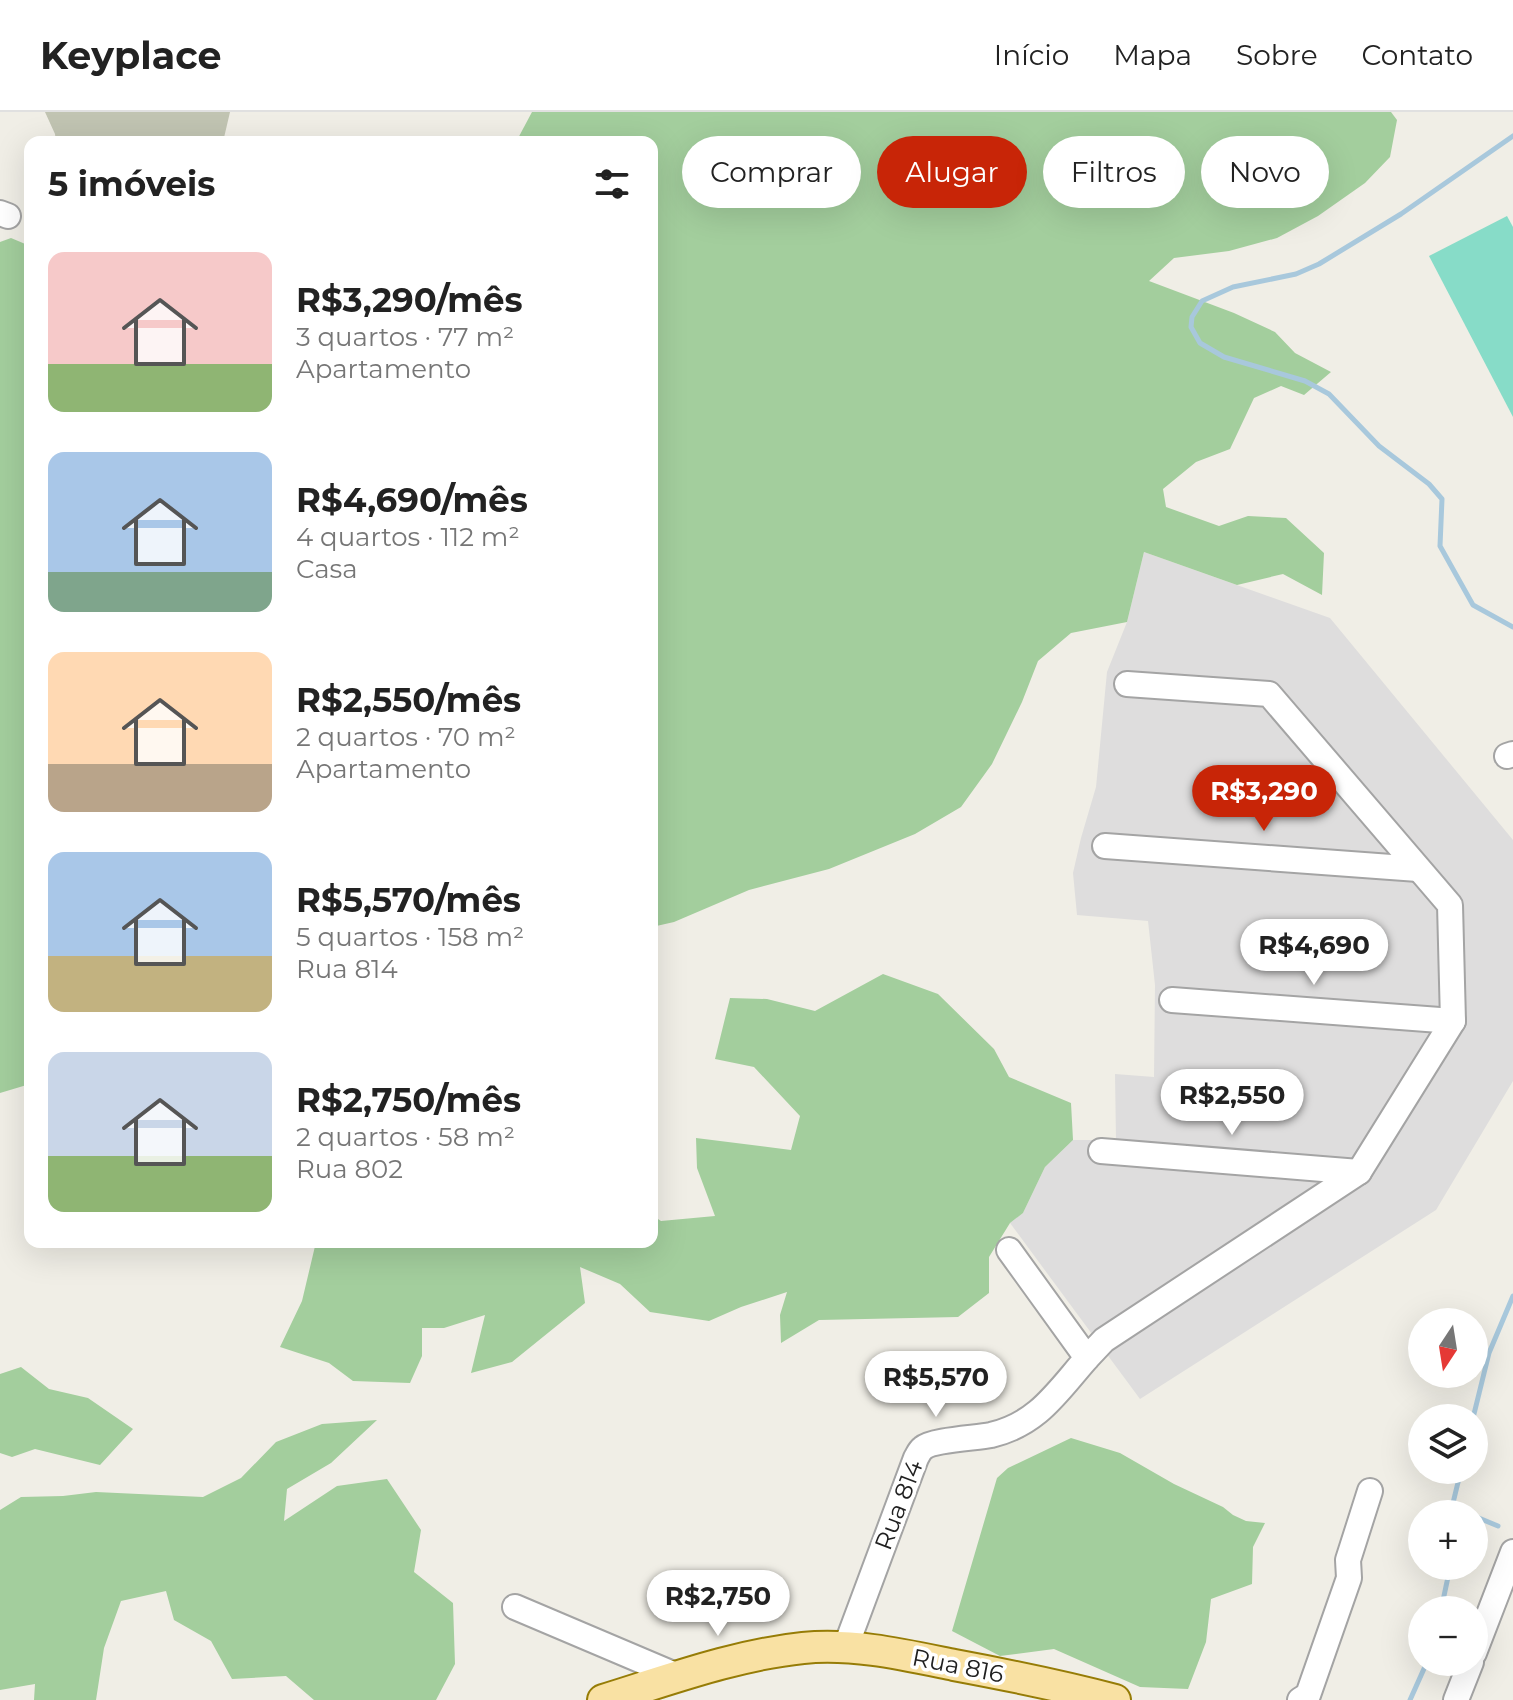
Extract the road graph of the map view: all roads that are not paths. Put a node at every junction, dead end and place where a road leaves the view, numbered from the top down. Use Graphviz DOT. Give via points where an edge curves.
graph roads {
  1 [pos="1127,684"];
  2 [pos="1105,846"];
  3 [pos="1418,869"];
  4 [pos="1172,1000"];
  5 [pos="1453,1021"];
  6 [pos="1101,1151"];
  7 [pos="1359,1172"];
  8 [pos="1009,1250"];
  9 [pos="1087,1358"];
  10 [pos="1370,1491"];
  11 [pos="1513,1552"];
  12 [pos="515,1607"];
  13 [pos="1488,1617"];
  14 [pos="846,1646"];
  15 [pos="1465,1676"];
  16 [pos="680,1677"];
  17 [pos="603,1700"];
  18 [pos="1115,1700"];
  19 [pos="1300,1700"];
  20 [pos="1456,1700"];
  1 -- 3 [label="street" via="1269,694"];
  2 -- 3 [label="street"];
  3 -- 5 [label="street" via="1450,905"];
  4 -- 5 [label="street"];
  5 -- 7 [label="street"];
  6 -- 7 [label="street"];
  7 -- 9 [label="street" via="1104,1340"];
  8 -- 9 [label="street"];
  9 -- 14 [label="street, Rua 814" via="1023,1424 922,1448"];
  10 -- 19 [label="street" via="1348,1560 1349,1578 1308,1695"];
  11 -- 13 [label="street"];
  12 -- 16 [label="street"];
  14 -- 16 [label="main road, Rua 816" via="777,1651"];
  14 -- 18 [label="main road, Rua 816"];
  15 -- 20 [label="street"];
  16 -- 17 [label="main road, Rua 816"];
}
